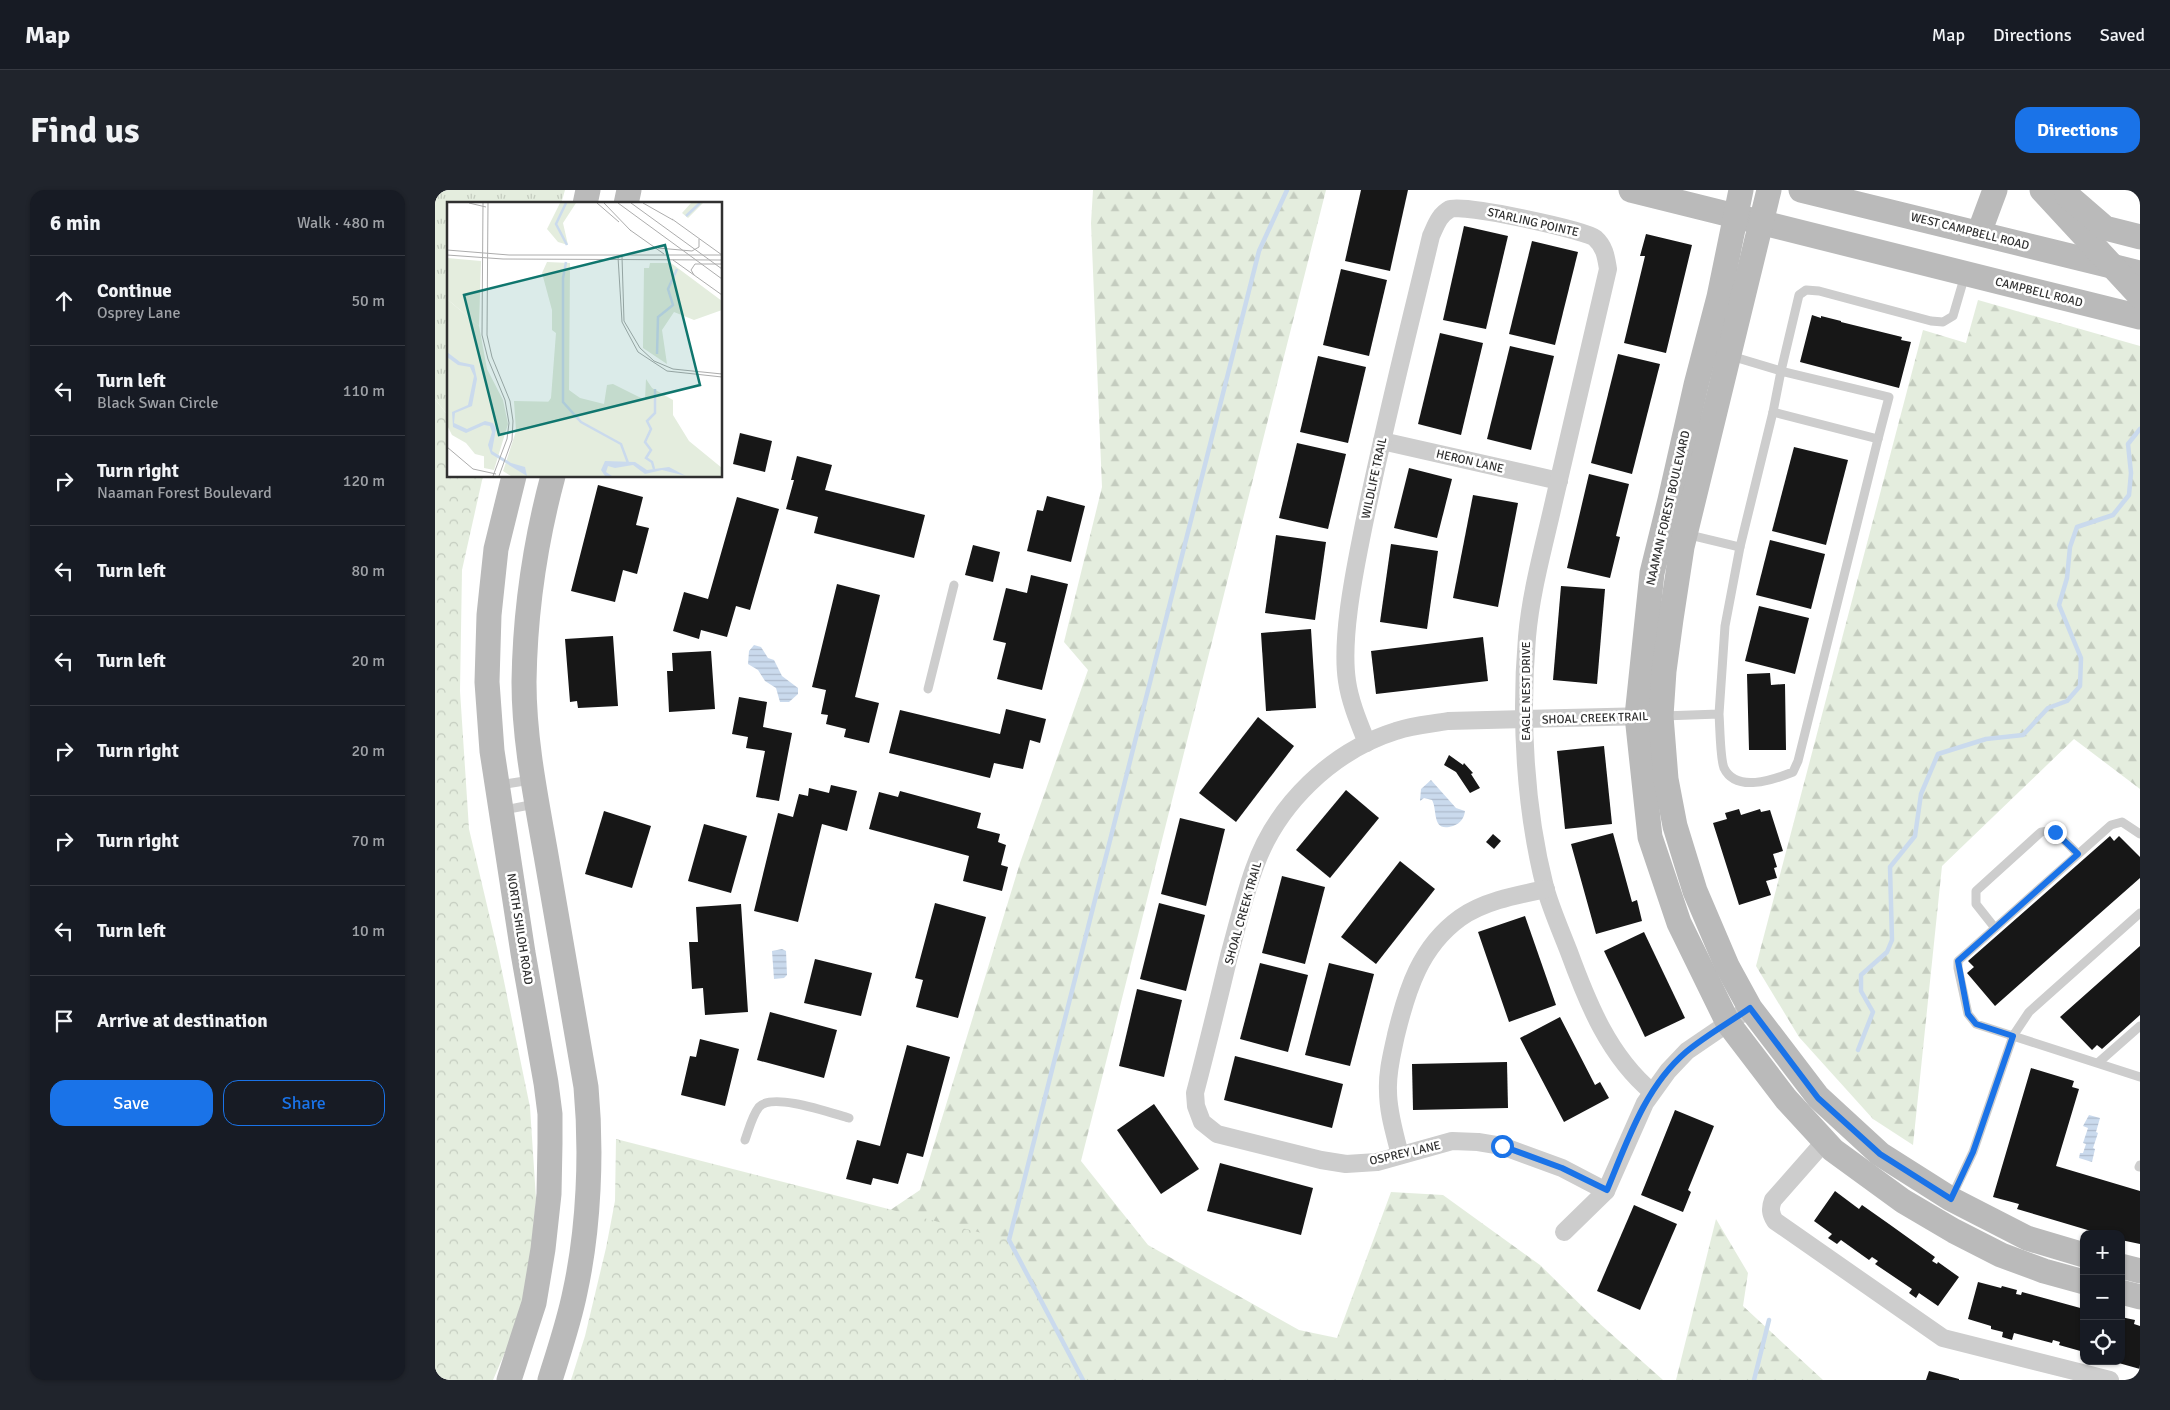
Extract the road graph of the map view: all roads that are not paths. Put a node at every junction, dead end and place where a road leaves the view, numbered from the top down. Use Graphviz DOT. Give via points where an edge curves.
graph roads {
  1 [pos="1631,190"];
  2 [pos="1741,190"];
  3 [pos="1769,190"];
  4 [pos="1801,190"];
  5 [pos="1995,190"];
  6 [pos="2042,190"];
  7 [pos="2061,190"];
  8 [pos="1735,215"];
  9 [pos="1439,217"];
  10 [pos="1761,221"];
  11 [pos="1979,233"];
  12 [pos="2140,237"];
  13 [pos="2112,266"];
  14 [pos="1608,269"];
  15 [pos="2140,273"];
  16 [pos="1965,274"];
  17 [pos="2140,296"];
  18 [pos="2140,317"];
  19 [pos="1729,356"];
  20 [pos="1781,371"];
  21 [pos="1773,412"];
  22 [pos="1878,439"];
  23 [pos="1382,441"];
  24 [pos="1677,471"];
  25 [pos="514,478"];
  26 [pos="552,478"];
  27 [pos="1559,481"];
  28 [pos="1685,534"];
  29 [pos="1741,547"];
  30 [pos="954,585"];
  31 [pos="928,689"];
  32 [pos="1719,714"];
  33 [pos="1637,716"];
  34 [pos="1661,716"];
  35 [pos="1525,720"];
  36 [pos="1367,743"];
  37 [pos="497,785"];
  38 [pos="535,792"];
  39 [pos="501,811"];
  40 [pos="2140,834"];
  41 [pos="2078,854"];
  42 [pos="1546,889"];
  43 [pos="2140,913"];
  44 [pos="1995,928"];
  45 [pos="1750,1008"];
  46 [pos="1728,1023"];
  47 [pos="2140,1026"];
  48 [pos="2013,1036"];
  49 [pos="2099,1062"];
  50 [pos="2140,1076"];
  51 [pos="1652,1092"];
  52 [pos="849,1118"];
  53 [pos="1201,1122"];
  54 [pos="745,1140"];
  55 [pos="1825,1140"];
  56 [pos="1400,1155"];
  57 [pos="1607,1190"];
  58 [pos="1951,1199"];
  59 [pos="1564,1232"];
  60 [pos="2080,1254"];
  61 [pos="2125,1267"];
  62 [pos="2140,1271"];
  63 [pos="2080,1281"];
  64 [pos="2125,1293"];
  65 [pos="2140,1298"];
  66 [pos="509,1380"];
  67 [pos="550,1380"];
  68 [pos="2110,1380"];
  1 -- 8 [label="main road"];
  2 -- 8 [label="main road, NAAMAN FOREST BOULEVARD"];
  3 -- 10 [label="main road, NAAMAN FOREST BOULEVARD"];
  4 -- 11 [label="main road, WEST CAMPBELL ROAD"];
  5 -- 11 [label="main road"];
  6 -- 13 [label="main road"];
  7 -- 12 [label="main road" via="2105,228"];
  8 -- 10 [label="main road"];
  8 -- 24 [label="main road, NAAMAN FOREST BOULEVARD" via="1719,297"];
  9 -- 14 [label="street, STARLING POINTE" via="1451,208 1469,207 1593,237 1604,247"];
  9 -- 23 [label="street, WILDLIFE TRAIL" via="1431,236"];
  10 -- 16 [label="main road, CAMPBELL ROAD"];
  10 -- 19 [label="main road, NAAMAN FOREST BOULEVARD"];
  11 -- 13 [label="main road, WEST CAMPBELL ROAD"];
  13 -- 15 [label="main road, WEST CAMPBELL ROAD"];
  13 -- 17 [label="main road"];
  14 -- 27 [label="street, EAGLE NEST DRIVE"];
  16 -- 18 [label="main road, CAMPBELL ROAD"];
  16 -- 20 [label="lane" via="1953,316 1943,322 1806,290 1799,296"];
  19 -- 20 [label="lane"];
  19 -- 28 [label="main road, NAAMAN FOREST BOULEVARD"];
  20 -- 21 [label="lane"];
  20 -- 22 [label="lane" via="1889,397"];
  21 -- 22 [label="lane"];
  21 -- 29 [label="lane"];
  22 -- 32 [label="lane" via="1793,772 1743,783 1731,779 1723,766"];
  23 -- 27 [label="street, HERON LANE"];
  23 -- 36 [label="street, WILDLIFE TRAIL" via="1353,579 1347,648 1347,681"];
  24 -- 28 [label="main road" via="1678,513 1680,528"];
  24 -- 33 [label="main road, NAAMAN FOREST BOULEVARD" via="1652,573"];
  25 -- 37 [label="main road, NORTH SHILOH ROAD" via="496,549 489,615 487,682"];
  26 -- 38 [label="main road" via="535,556 524,682 527,741"];
  27 -- 35 [label="street, EAGLE NEST DRIVE" via="1535,583 1527,636"];
  28 -- 29 [label="lane"];
  28 -- 34 [label="main road, NAAMAN FOREST BOULEVARD" via="1664,671"];
  29 -- 32 [label="lane" via="1725,626"];
  30 -- 31 [label="lane"];
  32 -- 34 [label="lane"];
  33 -- 34 [label="street, SHOAL CREEK TRAIL"];
  33 -- 35 [label="street, SHOAL CREEK TRAIL"];
  33 -- 46 [label="main road, NAAMAN FOREST BOULEVARD" via="1650,838 1679,923"];
  34 -- 45 [label="main road, NAAMAN FOREST BOULEVARD" via="1666,779 1675,826 1695,891 1727,966"];
  35 -- 36 [label="street, SHOAL CREEK TRAIL" via="1449,721 1397,730"];
  35 -- 42 [label="street, EAGLE NEST DRIVE" via="1533,828"];
  36 -- 53 [label="street, SHOAL CREEK TRAIL" via="1346,755 1303,789 1273,828 1254,868 1195,1092"];
  37 -- 38 [label="lane"];
  37 -- 39 [label="main road, NORTH SHILOH ROAD"];
  38 -- 39 [label="lane"];
  38 -- 67 [label="main road" via="586,1087 590,1129 582,1256 569,1320"];
  39 -- 66 [label="main road, NORTH SHILOH ROAD" via="550,1114 549,1194 535,1303"];
  40 -- 41 [label="lane" via="2122,822 2111,825"];
  41 -- 44 [label="lane"];
  41 -- 44 [label="lane" via="2055,832 2041,832 1975,891 1976,904"];
  42 -- 51 [label="street, EAGLE NEST DRIVE" via="1595,1016 1611,1046"];
  42 -- 56 [label="street" via="1482,906 1461,918 1436,941 1422,960 1411,981 1389,1070 1388,1092"];
  43 -- 48 [label="lane" via="2029,1012"];
  44 -- 48 [label="lane" via="1958,961 1958,968 1968,1014 1976,1024"];
  45 -- 46 [label="street"];
  45 -- 58 [label="main road, NAAMAN FOREST BOULEVARD" via="1818,1098 1880,1154"];
  46 -- 51 [label="street" via="1687,1051"];
  46 -- 55 [label="main road, NAAMAN FOREST BOULEVARD" via="1786,1099"];
  47 -- 49 [label="lane"];
  48 -- 49 [label="lane"];
  48 -- 58 [label="lane" via="1973,1152"];
  49 -- 50 [label="lane"];
  51 -- 57 [label="street"];
  52 -- 54 [label="lane" via="780,1100 767,1101 760,1106"];
  53 -- 56 [label="street, OSPREY LANE" via="1217,1134 1321,1160 1347,1164 1377,1162"];
  55 -- 63 [label="main road, NAAMAN FOREST BOULEVARD" via="1833,1150 1903,1201 1954,1231 2010,1258"];
  55 -- 68 [label="street" via="1773,1200 1771,1214 1775,1221 1943,1338"];
  56 -- 57 [label="street, OSPREY LANE" via="1452,1141 1502,1146 1562,1168"];
  57 -- 59 [label="street"];
  58 -- 60 [label="main road, NAAMAN FOREST BOULEVARD" via="2027,1238"];
  61 -- 62 [label="main road"];
  64 -- 65 [label="main road"];
}
